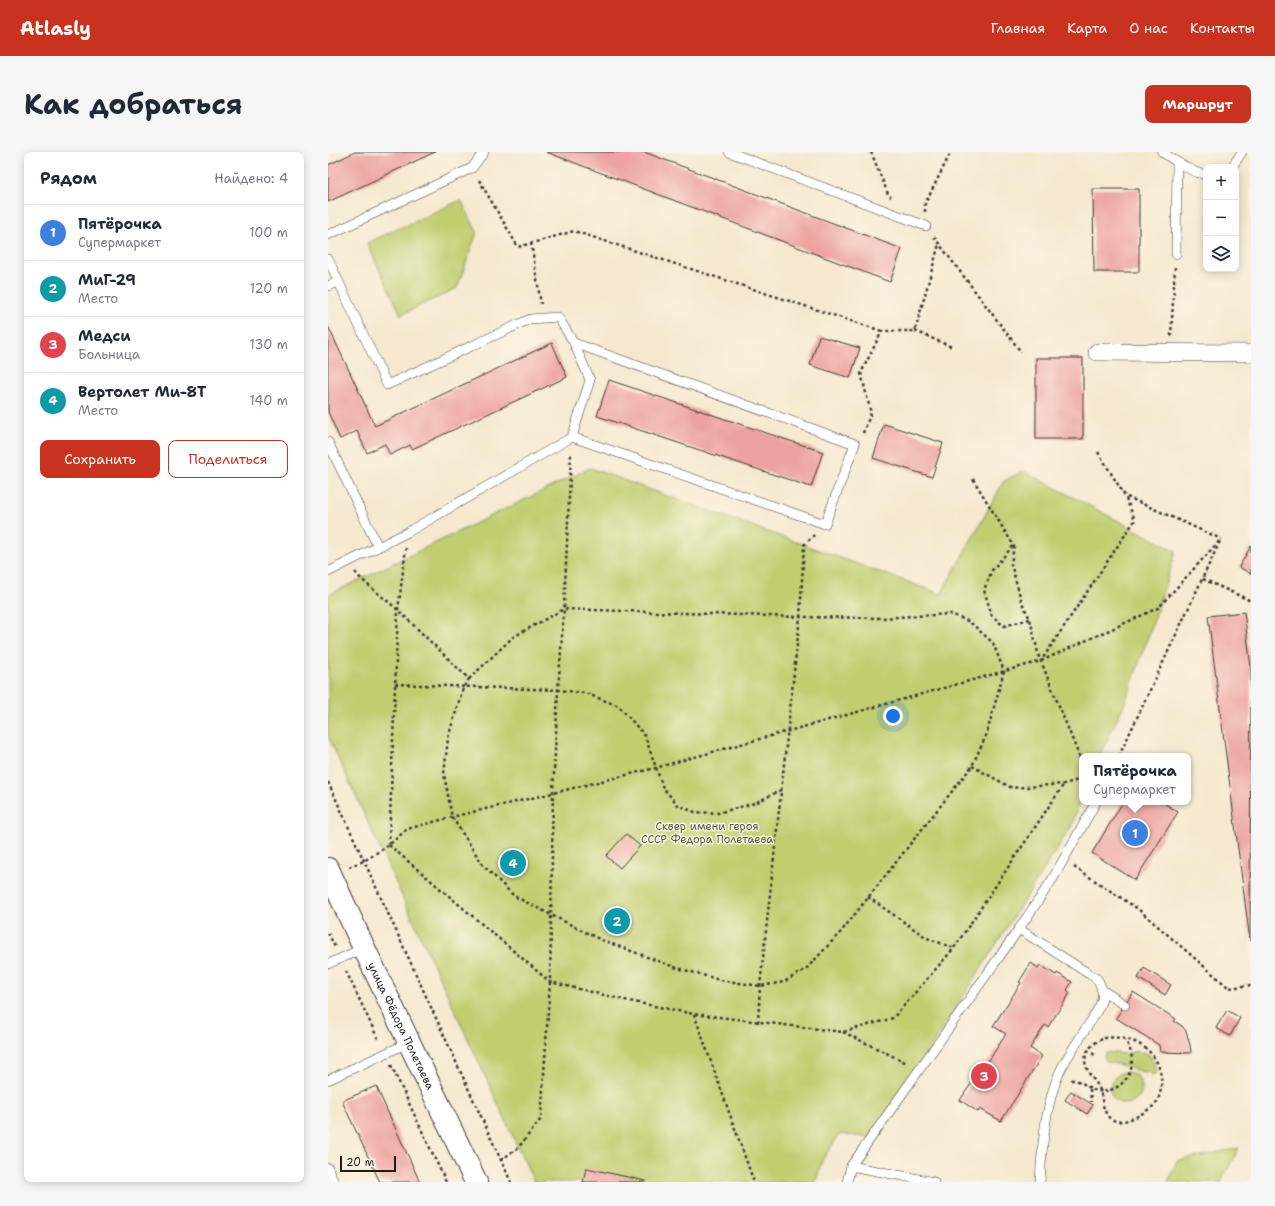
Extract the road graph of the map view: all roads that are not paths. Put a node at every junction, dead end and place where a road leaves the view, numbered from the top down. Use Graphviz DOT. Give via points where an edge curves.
graph roads {
  1 [pos="484,152"];
  2 [pos="729,152"];
  3 [pos="1162,152"];
  4 [pos="1242,152"];
  5 [pos="1177,162"];
  6 [pos="1234,164"];
  7 [pos="1203,174"];
  8 [pos="926,226"];
  9 [pos="328,235"];
  10 [pos="1176,254"];
  11 [pos="328,260"];
  12 [pos="338,282"];
  13 [pos="328,286"];
  14 [pos="574,343"];
  15 [pos="1097,352"];
  16 [pos="1251,353"];
  17 [pos="572,437"];
  18 [pos="328,442"];
  19 [pos="378,547"];
  20 [pos="328,572"];
  21 [pos="1094,805"];
  22 [pos="328,869"];
  23 [pos="1019,929"];
  24 [pos="364,948"];
  25 [pos="328,964"];
  26 [pos="1102,990"];
  27 [pos="1125,1005"];
  28 [pos="410,1042"];
  29 [pos="328,1080"];
  30 [pos="851,1166"];
  31 [pos="328,1168"];
  32 [pos="334,1182"];
  33 [pos="476,1182"];
  34 [pos="847,1182"];
  35 [pos="934,1182"];
  36 [pos="1040,1182"];
  1 -- 9 [label="lane" via="472,168"];
  2 -- 8 [label="lane"];
  3 -- 5 [label="lane"];
  4 -- 6 [label="lane"];
  5 -- 7 [label="lane"];
  5 -- 10 [label="lane"];
  11 -- 12 [label="lane"];
  12 -- 13 [label="lane"];
  12 -- 14 [label="lane" via="387,385 530,319 558,317"];
  14 -- 17 [label="lane" via="590,380"];
  14 -- 17 [label="lane" via="855,444 825,524"];
  15 -- 16 [label="street"];
  17 -- 19 [label="lane"];
  18 -- 19 [label="lane"];
  19 -- 20 [label="lane"];
  21 -- 23 [label="lane" via="1052,880"];
  22 -- 24 [label="main road, улица Фёдора Полетаева"];
  23 -- 26 [label="lane" via="1097,979"];
  23 -- 30 [label="lane"];
  24 -- 25 [label="lane"];
  24 -- 28 [label="main road, улица Фёдора Полетаева"];
  26 -- 27 [label="lane"];
  26 -- 36 [label="lane" via="1100,1007 1065,1061 1056,1083 1044,1136"];
  28 -- 29 [label="lane"];
  28 -- 33 [label="main road, улица Фёдора Полетаева"];
  30 -- 34 [label="lane"];
  30 -- 35 [label="lane"];
  31 -- 32 [label="lane"];
}
